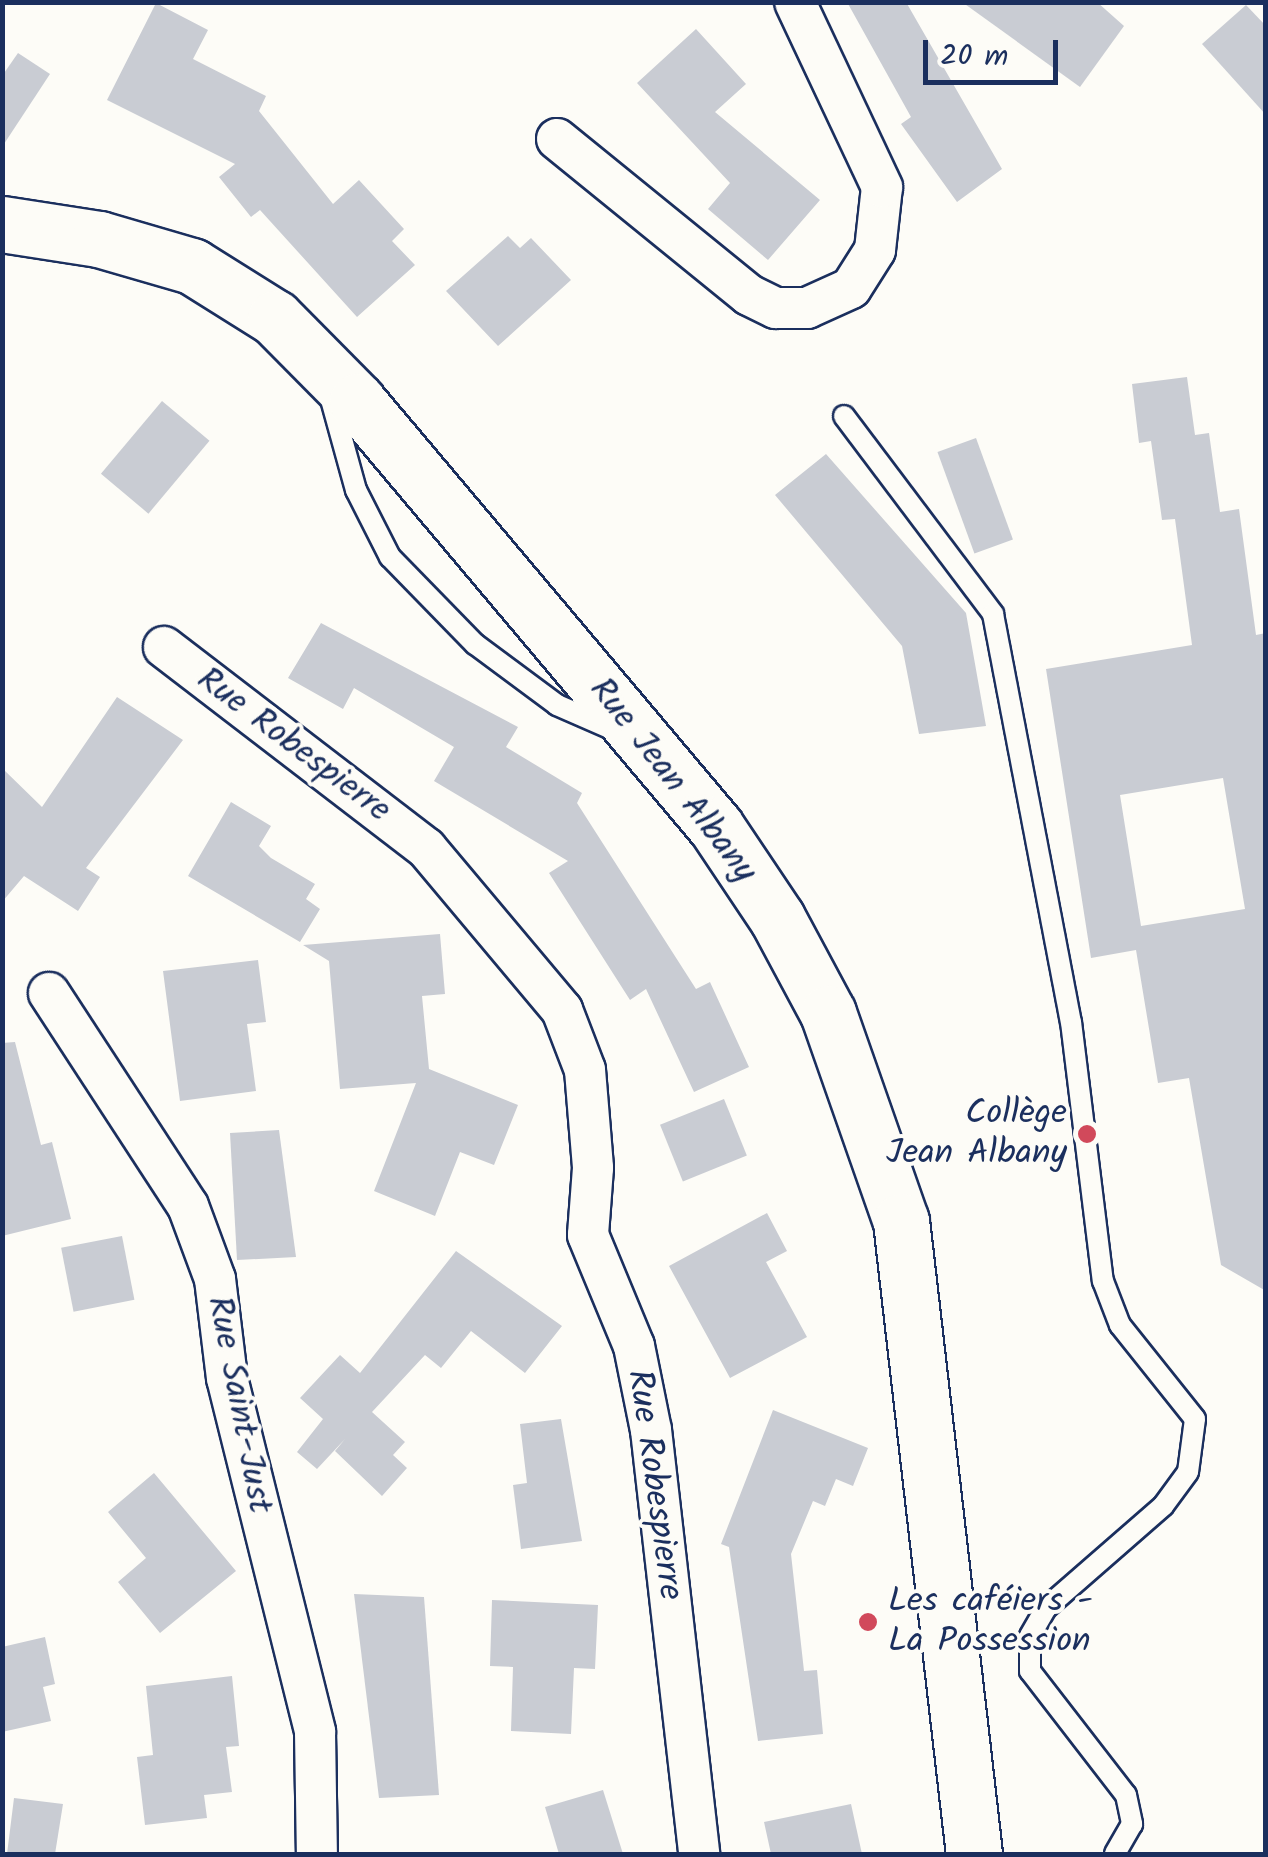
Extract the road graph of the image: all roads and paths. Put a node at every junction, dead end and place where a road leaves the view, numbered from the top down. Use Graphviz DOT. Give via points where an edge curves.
graph roads {
  1 [pos="795,2"];
  2 [pos="557,139"];
  3 [pos="2,224"];
  4 [pos="324,367"];
  5 [pos="844,416"];
  6 [pos="164,647"];
  7 [pos="646,744"];
  8 [pos="49,994"];
  9 [pos="968,1800"];
  10 [pos="317,1854"];
  11 [pos="699,1854"];
  12 [pos="974,1854"];
  13 [pos="987,1854"];
  14 [pos="1115,1854"];
  1 -- 2 [label="street" via="882,187 875,250 851,288 807,308 776,308 749,295"];
  3 -- 4 [label="main road, Rue Jean Albany" via="99,239 192,266 276,318"];
  4 -- 7 [label="main road, Rue Jean Albany"];
  4 -- 7 [label="lane" via="356,490 390,557 475,644 557,705"];
  5 -- 14 [label="lane" via="992,614 1071,1022 1103,1282 1120,1325 1195,1419 1188,1472 1163,1506 1046,1608 1030,1636 1030,1671 1126,1795 1132,1824"];
  6 -- 11 [label="street, Rue Robespierre" via="426,848 562,1010 586,1070 593,1168 588,1235 634,1346 651,1430"];
  7 -- 9 [label="main road, Rue Jean Albany" via="716,826 828,1013 902,1221"];
  8 -- 10 [label="street, Rue Saint-Just" via="188,1206 214,1280 227,1378 315,1732"];
  9 -- 12 [label="main road, Rue Jean Albany"];
  9 -- 13 [label="main road, Rue Jean Albany"];
}
